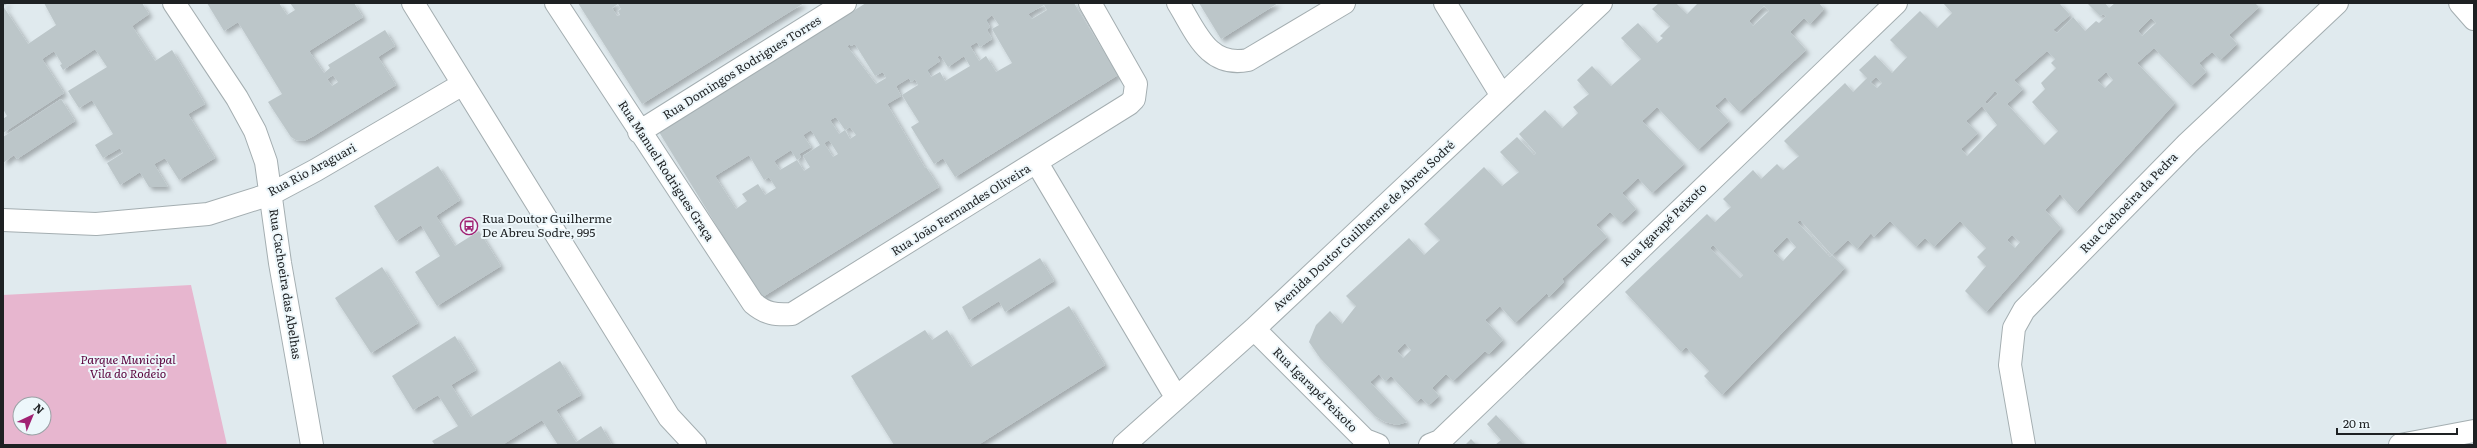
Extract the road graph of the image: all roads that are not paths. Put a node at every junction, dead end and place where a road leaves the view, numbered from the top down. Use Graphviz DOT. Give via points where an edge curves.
graph roads {
  1 [pos="174,3"];
  2 [pos="413,3"];
  3 [pos="556,3"];
  4 [pos="845,3"];
  5 [pos="1090,3"];
  6 [pos="1178,3"];
  7 [pos="1344,3"];
  8 [pos="1445,3"];
  9 [pos="1601,3"];
  10 [pos="1896,3"];
  11 [pos="2337,3"];
  12 [pos="2460,3"];
  13 [pos="2474,19"];
  14 [pos="463,84"];
  15 [pos="1502,96"];
  16 [pos="639,132"];
  17 [pos="1037,162"];
  18 [pos="271,194"];
  19 [pos="3,220"];
  20 [pos="792,314"];
  21 [pos="1254,329"];
  22 [pos="1176,397"];
  23 [pos="2474,431"];
  24 [pos="312,445"];
  25 [pos="695,445"];
  26 [pos="1124,445"];
  27 [pos="1378,445"];
  28 [pos="1430,445"];
  29 [pos="2024,445"];
  30 [pos="2400,445"];
  1 -- 18 [label="street, Rua Cachoeira das Abelhas" via="255,131 266,162"];
  2 -- 14 [label="street"];
  3 -- 16 [label="street, Rua Manuel Rodrigues Graça"];
  4 -- 16 [label="street, Rua Domingos Rodrigues Torres"];
  5 -- 17 [label="street, Rua João Fernandes Oliveira" via="1136,84 1134,99"];
  6 -- 7 [label="street" via="1208,50 1221,59 1234,63 1248,60"];
  8 -- 15 [label="street"];
  9 -- 15 [label="street, Avenida Doutor Guilherme de Abreu Sodré"];
  10 -- 28 [label="street, Rua Igarapé Peixoto" via="1446,435"];
  11 -- 29 [label="street, Rua Cachoeira da Pedra" via="2188,143 2024,310 2014,328 2010,365"];
  12 -- 13 [label="street"];
  14 -- 18 [label="street, Rua Rio Araguari"];
  14 -- 25 [label="street" via="669,417"];
  15 -- 21 [label="street, Avenida Doutor Guilherme de Abreu Sodré"];
  16 -- 20 [label="street, Rua Manuel Rodrigues Graça" via="754,303 764,312 777,315"];
  17 -- 20 [label="street, Rua João Fernandes Oliveira"];
  17 -- 22 [label="street"];
  18 -- 19 [label="street, Rua Rio Araguari" via="208,214 96,224"];
  18 -- 24 [label="street, Rua Cachoeira das Abelhas" via="280,263"];
  21 -- 22 [label="street, Avenida Doutor Guilherme de Abreu Sodré"];
  21 -- 27 [label="street, Rua Igarapé Peixoto" via="1365,440"];
  22 -- 26 [label="street, Avenida Doutor Guilherme de Abreu Sodré"];
  23 -- 30 [label="street"];
}
